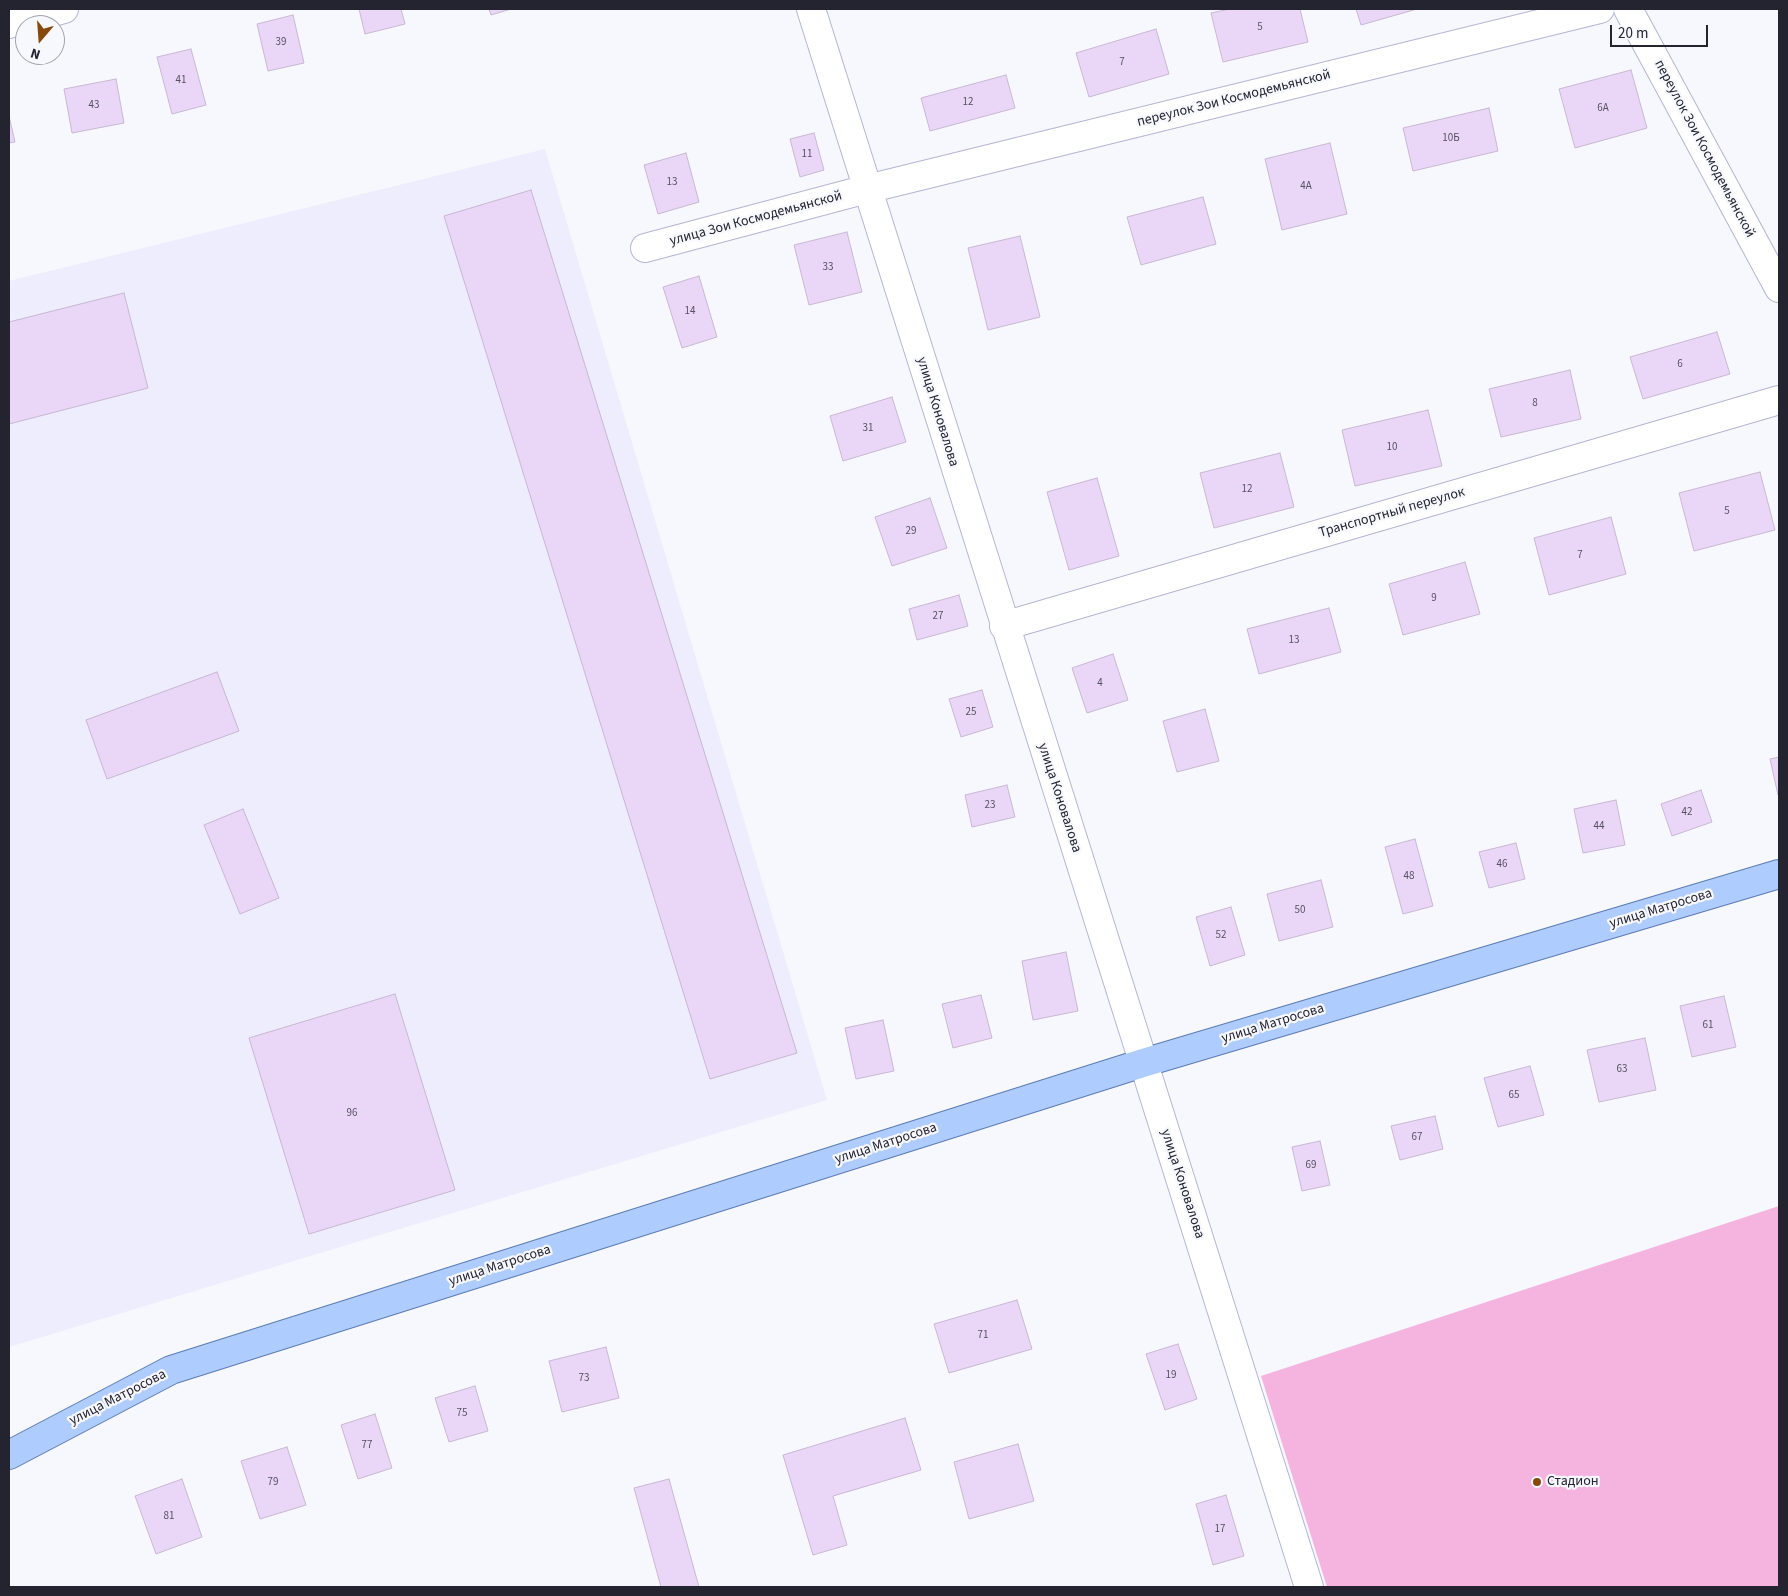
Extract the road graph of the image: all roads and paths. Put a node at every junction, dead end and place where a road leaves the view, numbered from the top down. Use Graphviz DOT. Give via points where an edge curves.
graph roads {
  1 [pos="64,9"];
  2 [pos="811,9"];
  3 [pos="1600,9"];
  4 [pos="1628,9"];
  5 [pos="9,24"];
  6 [pos="867,190"];
  7 [pos="645,248"];
  8 [pos="1779,288"];
  9 [pos="1779,400"];
  10 [pos="1004,626"];
  11 [pos="1779,874"];
  12 [pos="1143,1063"];
  13 [pos="9,1454"];
  14 [pos="1309,1587"];
  1 -- 5 [label="street"];
  2 -- 6 [label="street, улица Коновалова"];
  3 -- 6 [label="street, переулок Зои Космодемьянской"];
  4 -- 8 [label="street, переулок Зои Космодемьянской"];
  6 -- 7 [label="street, улица Зои Космодемьянской"];
  6 -- 10 [label="street, улица Коновалова"];
  9 -- 10 [label="street, Транспортный переулок"];
  10 -- 12 [label="street, улица Коновалова"];
  11 -- 12 [label="main road, улица Матросова"];
  12 -- 13 [label="main road, улица Матросова" via="171,1370"];
  12 -- 14 [label="street, улица Коновалова"];
}
